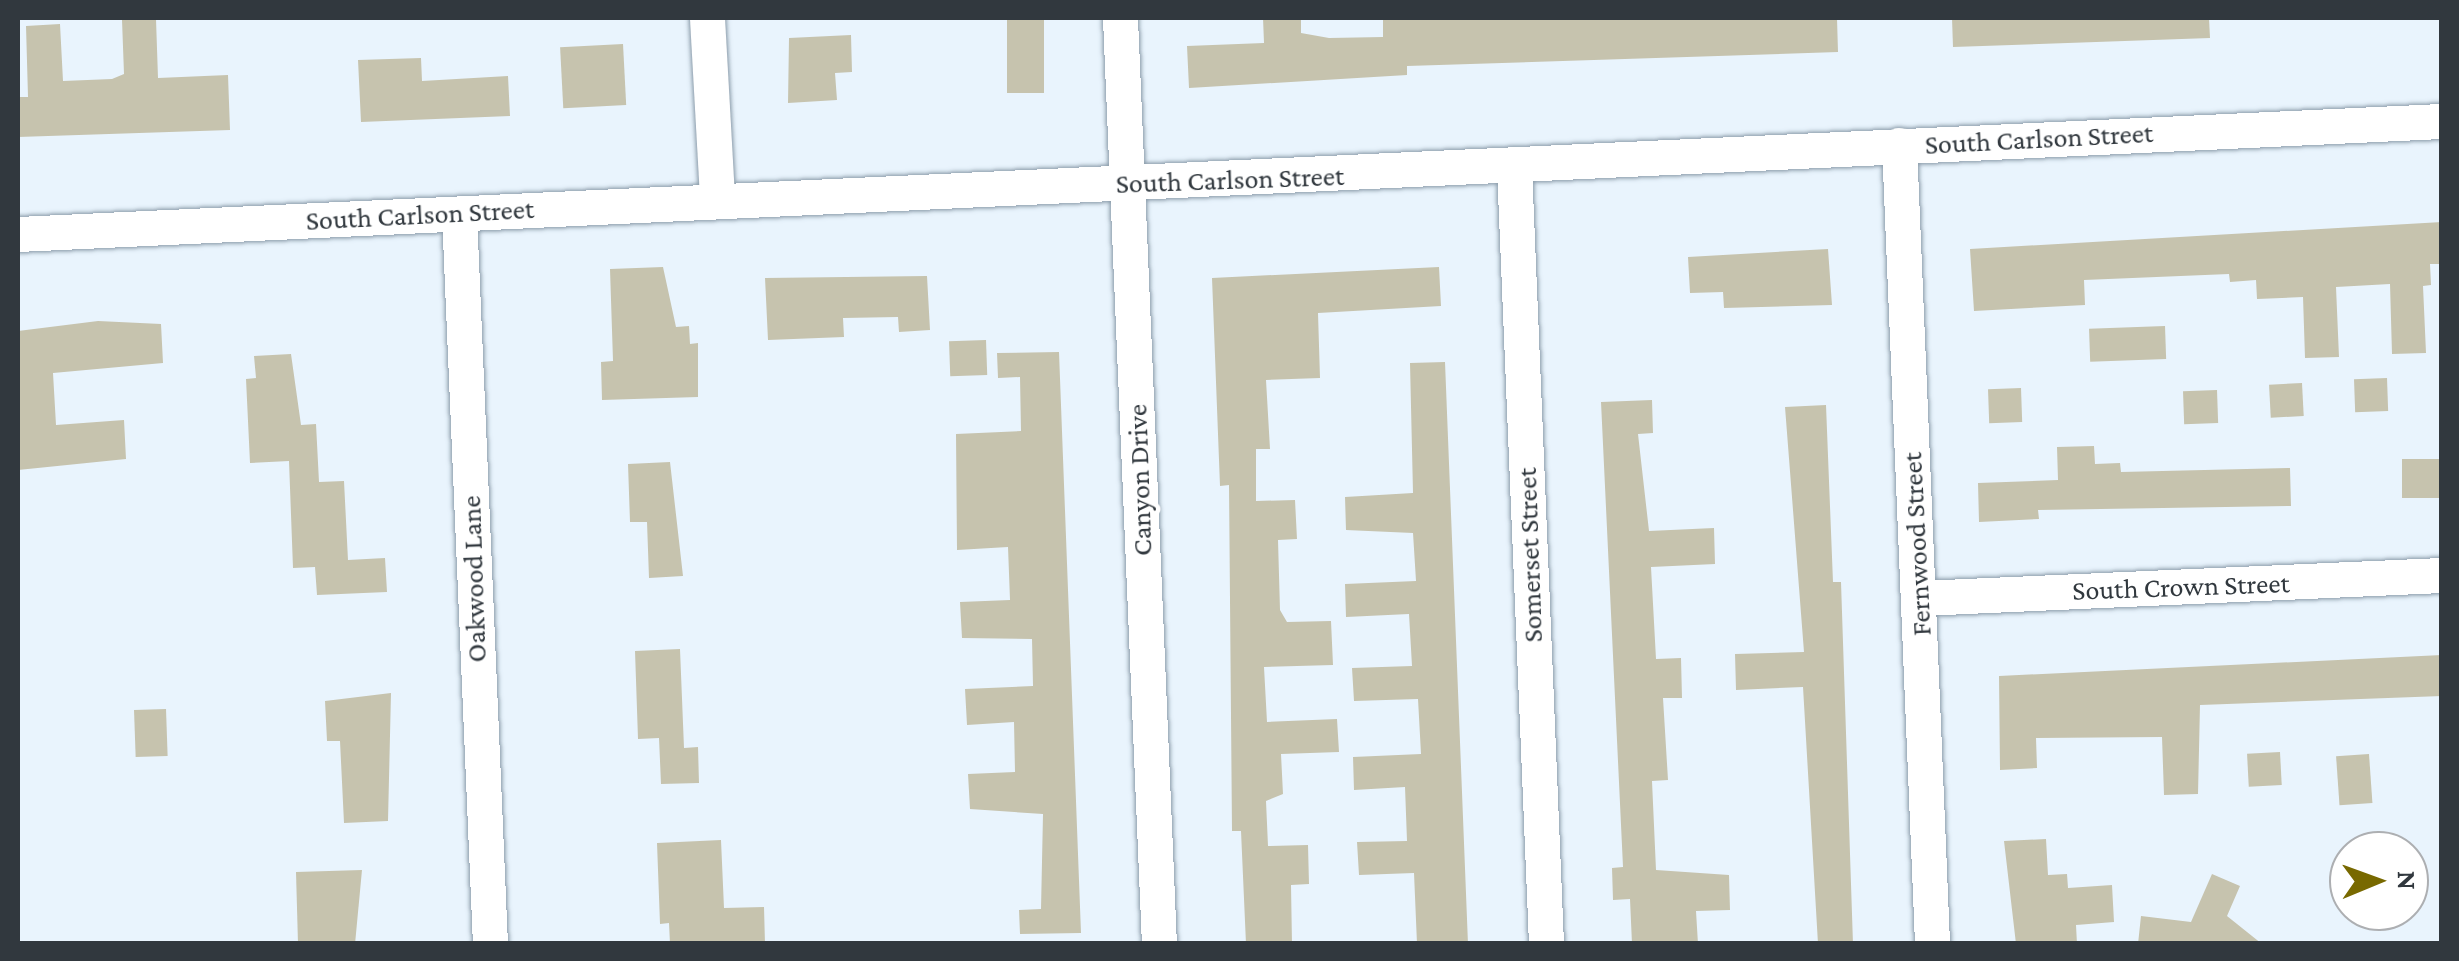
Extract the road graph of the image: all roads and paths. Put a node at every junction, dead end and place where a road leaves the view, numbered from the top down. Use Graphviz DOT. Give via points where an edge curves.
graph roads {
  1 [pos="706,18"];
  2 [pos="1120,18"];
  3 [pos="2442,121"];
  4 [pos="1899,145"];
  5 [pos="1514,168"];
  6 [pos="1128,184"];
  7 [pos="717,198"];
  8 [pos="458,214"];
  9 [pos="18,234"];
  10 [pos="2442,576"];
  11 [pos="1921,598"];
  12 [pos="490,944"];
  13 [pos="1159,944"];
  14 [pos="1546,944"];
  15 [pos="1932,944"];
  1 -- 7 [label="street"];
  2 -- 6 [label="street, Canyon Drive"];
  3 -- 4 [label="street, South Carlson Street"];
  4 -- 5 [label="street, South Carlson Street"];
  4 -- 11 [label="street, Fernwood Street"];
  5 -- 6 [label="street, South Carlson Street"];
  5 -- 14 [label="street, Somerset Street"];
  6 -- 7 [label="street, South Carlson Street"];
  6 -- 13 [label="street, Canyon Drive"];
  7 -- 8 [label="street, South Carlson Street"];
  8 -- 9 [label="street, South Carlson Street"];
  8 -- 12 [label="street, Oakwood Lane"];
  10 -- 11 [label="street, South Crown Street"];
  11 -- 15 [label="street, Fernwood Street"];
}
